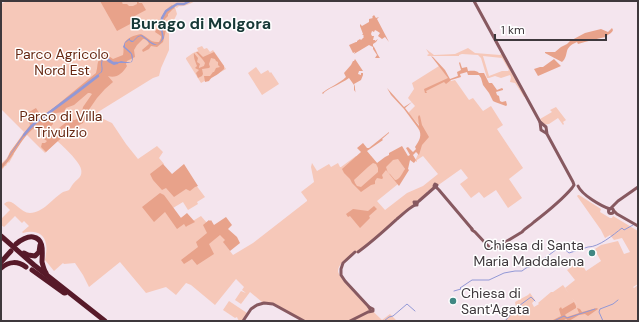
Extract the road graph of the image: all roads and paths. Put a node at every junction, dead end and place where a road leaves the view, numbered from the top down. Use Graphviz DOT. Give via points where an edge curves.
graph roads {
  1 [pos="474,1"];
  2 [pos="576,187"];
  3 [pos="638,187"];
  4 [pos="612,210"];
  5 [pos="638,226"];
  6 [pos="1,236"];
  7 [pos="11,251"];
  8 [pos="1,261"];
  9 [pos="26,267"];
  10 [pos="1,268"];
  11 [pos="32,270"];
  12 [pos="66,292"];
  13 [pos="101,321"];
  14 [pos="105,321"];
  15 [pos="243,321"];
  16 [pos="304,321"];
  17 [pos="350,321"];
  1 -- 2 [label="main road" via="540,122 546,127 545,130"];
  2 -- 4 [label="main road"];
  2 -- 17 [label="main road" via="525,230 492,248 435,187 343,263 342,276 370,309"];
  3 -- 4 [label="main road" via="618,201"];
  4 -- 5 [label="main road"];
  6 -- 12 [label="highway"];
  6 -- 12 [label="highway" via="32,256 39,252 39,242 34,239 25,240 17,245 28,237 39,240 44,270"];
  7 -- 8 [label="highway"];
  9 -- 10 [label="highway" via="14,262"];
  11 -- 12 [label="highway"];
  12 -- 13 [label="highway"];
  12 -- 14 [label="highway"];
  15 -- 16 [label="main road" via="253,307 266,303 273,304"];
}
